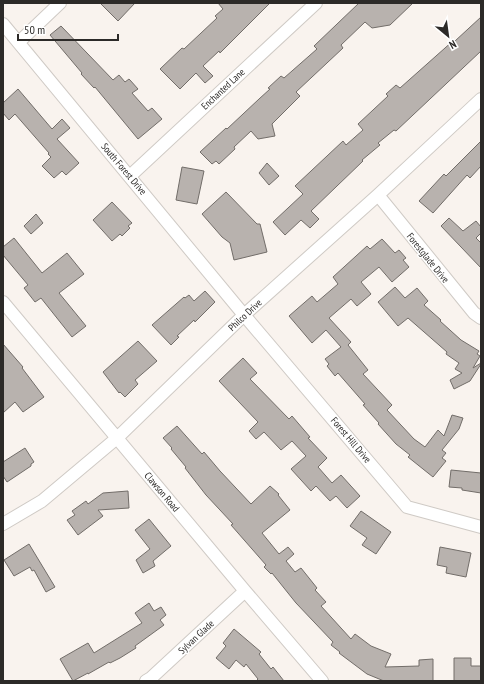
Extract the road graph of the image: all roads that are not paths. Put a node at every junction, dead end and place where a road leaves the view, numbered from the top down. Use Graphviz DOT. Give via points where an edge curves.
graph roads {
  1 [pos="60,3"];
  2 [pos="316,3"];
  3 [pos="3,24"];
  4 [pos="19,42"];
  5 [pos="481,99"];
  6 [pos="130,176"];
  7 [pos="378,196"];
  8 [pos="3,302"];
  9 [pos="244,315"];
  10 [pos="481,318"];
  11 [pos="117,438"];
  12 [pos="3,524"];
  13 [pos="481,527"];
  14 [pos="245,591"];
  15 [pos="146,681"];
  16 [pos="322,681"];
  1 -- 4 [label="street"];
  2 -- 6 [label="street, Enchanted Lane"];
  3 -- 4 [label="street, South Forest Drive"];
  4 -- 6 [label="street, South Forest Drive"];
  5 -- 7 [label="street, Philco Drive"];
  6 -- 9 [label="street, South Forest Drive"];
  7 -- 9 [label="street, Philco Drive"];
  7 -- 10 [label="street, Forestglade Drive" via="474,313"];
  8 -- 11 [label="street, Clawson Road"];
  9 -- 11 [label="street, Philco Drive"];
  9 -- 13 [label="street, Forest Hill Drive" via="407,507"];
  11 -- 12 [label="street, Philco Drive" via="42,501"];
  11 -- 14 [label="street, Clawson Road"];
  14 -- 15 [label="street, Sylvan Glade"];
  14 -- 16 [label="street, Clawson Road"];
}
